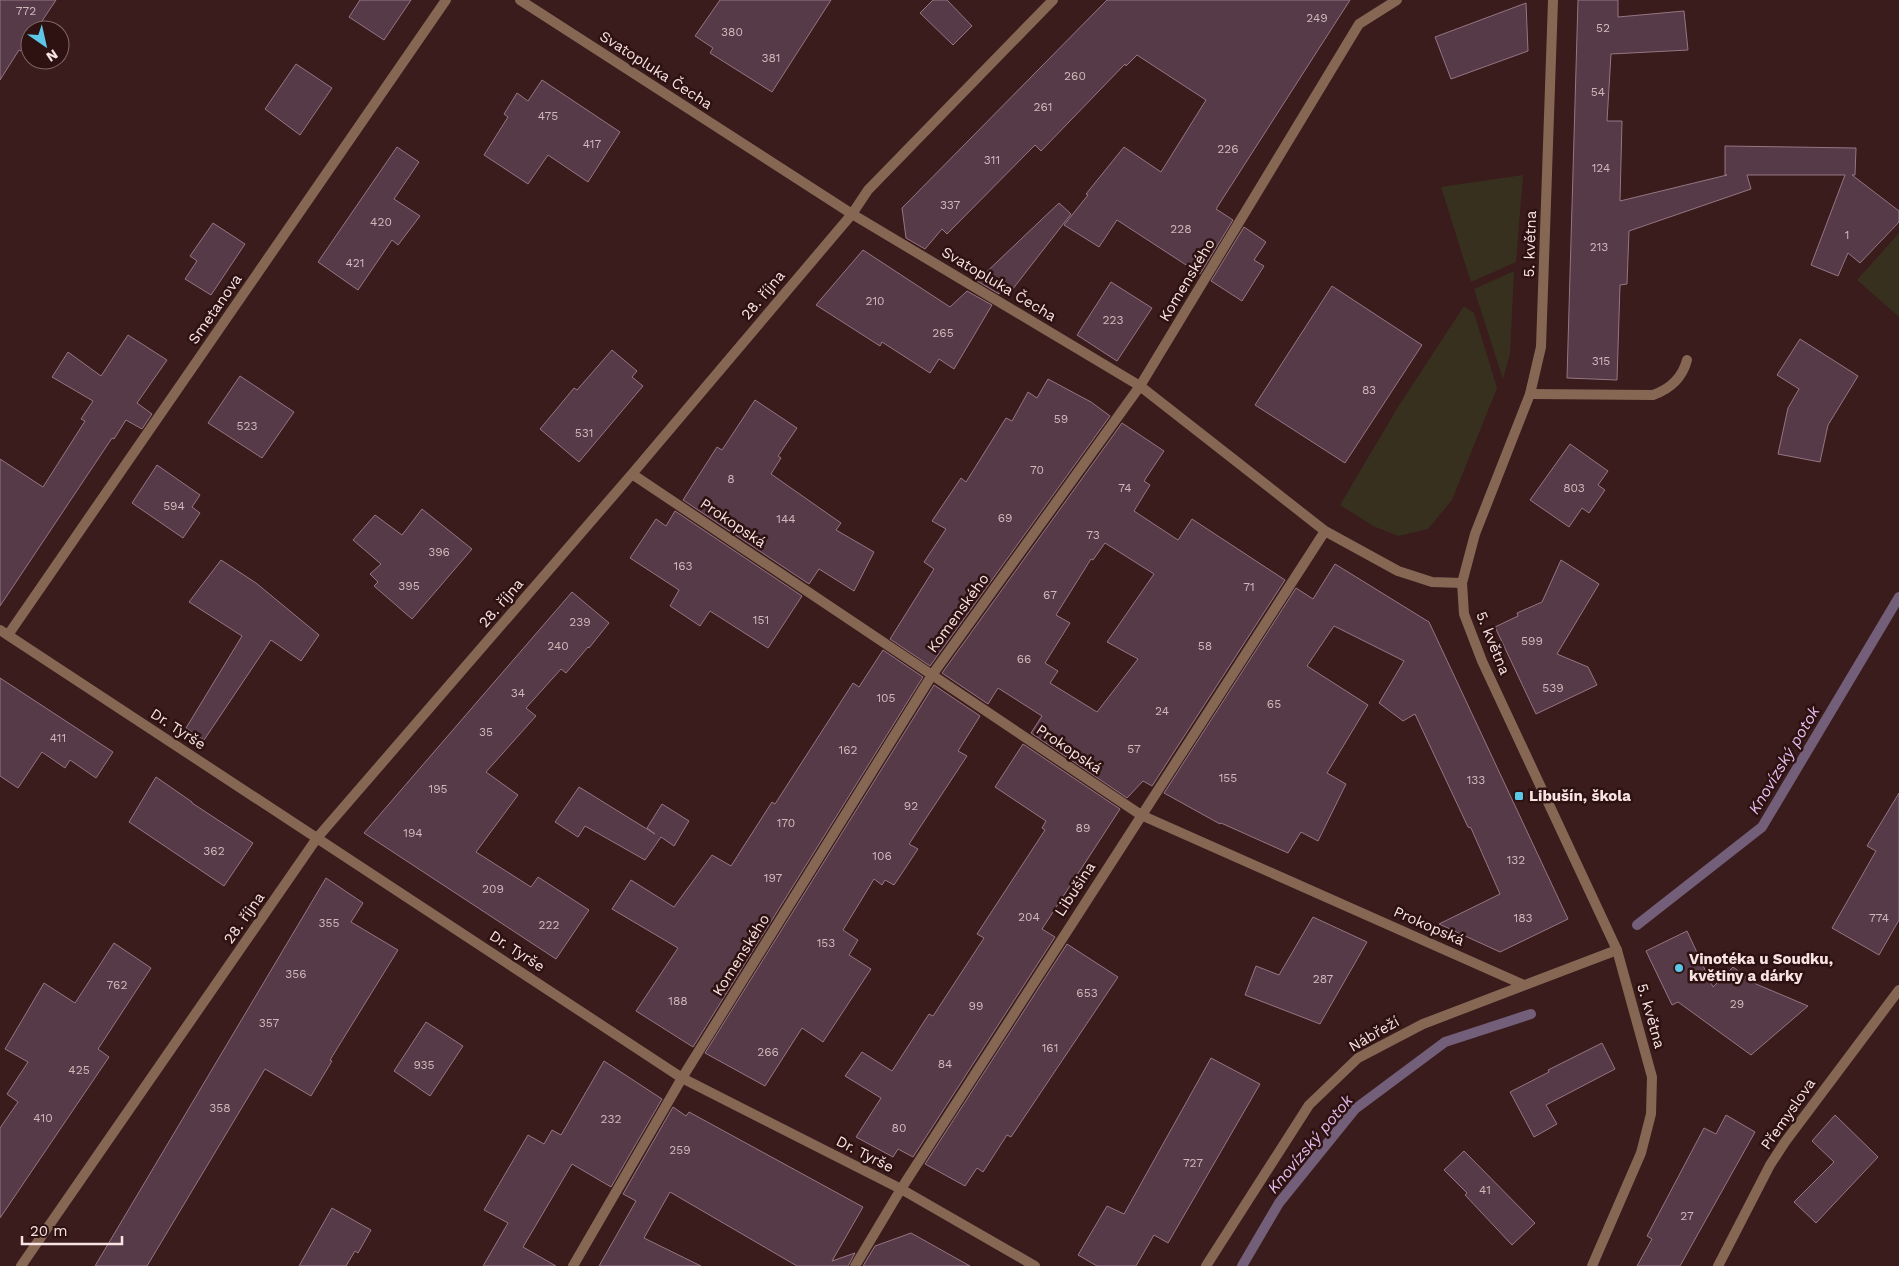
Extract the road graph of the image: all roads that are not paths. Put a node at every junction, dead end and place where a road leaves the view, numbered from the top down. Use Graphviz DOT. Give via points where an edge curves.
graph roads {
  1 [pos="446,0"];
  2 [pos="520,0"];
  3 [pos="1053,0"];
  4 [pos="1397,0"];
  5 [pos="1553,0"];
  6 [pos="852,214"];
  7 [pos="1687,360"];
  8 [pos="1140,386"];
  9 [pos="1530,394"];
  10 [pos="632,474"];
  11 [pos="1325,532"];
  12 [pos="1462,583"];
  13 [pos="4,633"];
  14 [pos="932,675"];
  15 [pos="1141,815"];
  16 [pos="317,838"];
  17 [pos="1617,950"];
  18 [pos="1524,985"];
  19 [pos="1899,990"];
  20 [pos="682,1078"];
  21 [pos="901,1189"];
  22 [pos="21,1266"];
  23 [pos="573,1266"];
  24 [pos="855,1266"];
  25 [pos="1035,1266"];
  26 [pos="1206,1266"];
  27 [pos="1592,1266"];
  28 [pos="1718,1266"];
  1 -- 13 [label="street, Smetanova"];
  2 -- 6 [label="street, Svatopluka Čecha"];
  3 -- 6 [label="street, 28. října" via="868,190"];
  4 -- 8 [label="street, Komenského" via="1359,24"];
  5 -- 9 [label="street, 5. května" via="1541,347"];
  6 -- 8 [label="street, Svatopluka Čecha"];
  6 -- 10 [label="street, 28. října"];
  7 -- 9 [label="street" via="1685,370 1668,390 1653,395"];
  8 -- 11 [label="street, Svatopluka Čecha"];
  8 -- 14 [label="street, Komenského"];
  9 -- 12 [label="street, 5. května" via="1475,534"];
  10 -- 14 [label="street, Prokopská"];
  10 -- 16 [label="street, 28. října"];
  11 -- 12 [label="street, Svatopluka Čecha" via="1398,571 1432,582"];
  11 -- 15 [label="street, Libušina"];
  12 -- 17 [label="street, 5. května" via="1464,614 1482,661"];
  13 -- 16 [label="street, Dr. Tyrše"];
  14 -- 15 [label="street, Prokopská"];
  14 -- 20 [label="street, Komenského"];
  15 -- 18 [label="street, Prokopská"];
  15 -- 21 [label="street, Libušina"];
  16 -- 20 [label="street, Dr. Tyrše"];
  16 -- 22 [label="street, 28. října"];
  17 -- 18 [label="street, Nábřeží"];
  17 -- 27 [label="street, 5. května" via="1652,1077 1652,1114 1642,1154"];
  18 -- 26 [label="street, Nábřeží" via="1423,1024 1358,1058 1309,1106"];
  19 -- 28 [label="street, Přemyslova" via="1785,1142"];
  20 -- 21 [label="street, Dr. Tyrše"];
  20 -- 23 [label="street, Komenského"];
  21 -- 24 [label="street, Libušina"];
  21 -- 25 [label="street, Dr. Tyrše"];
}
